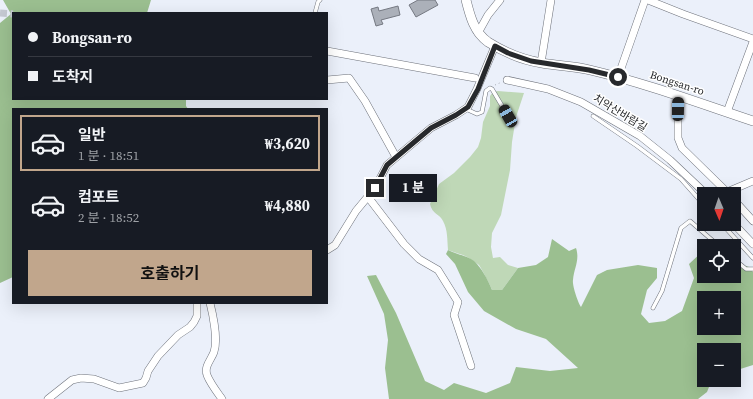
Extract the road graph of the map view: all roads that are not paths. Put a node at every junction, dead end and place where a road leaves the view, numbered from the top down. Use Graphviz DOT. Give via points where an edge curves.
graph roads {
  1 [pos="320,0"];
  2 [pos="466,0"];
  3 [pos="500,0"];
  4 [pos="551,0"];
  5 [pos="645,0"];
  6 [pos="648,0"];
  7 [pos="315,12"];
  8 [pos="478,33"];
  9 [pos="753,39"];
  10 [pos="753,42"];
  11 [pos="495,46"];
  12 [pos="328,51"];
  13 [pos="541,63"];
  14 [pos="618,77"];
  15 [pos="475,78"];
  16 [pos="328,80"];
  17 [pos="507,80"];
  18 [pos="678,97"];
  19 [pos="466,109"];
  20 [pos="727,112"];
  21 [pos="508,116"];
  22 [pos="593,116"];
  23 [pos="753,121"];
  24 [pos="396,157"];
  25 [pos="753,180"];
  26 [pos="699,187"];
  27 [pos="722,187"];
  28 [pos="740,187"];
  29 [pos="368,197"];
  30 [pos="697,197"];
  31 [pos="741,207"];
  32 [pos="753,220"];
  33 [pos="728,231"];
  34 [pos="741,231"];
  35 [pos="711,239"];
  36 [pos="753,244"];
  37 [pos="328,249"];
  38 [pos="753,258"];
  39 [pos="741,265"];
  40 [pos="753,269"];
  41 [pos="197,304"];
  42 [pos="210,304"];
  43 [pos="652,308"];
  44 [pos="471,366"];
  45 [pos="48,399"];
  46 [pos="222,399"];
  1 -- 7 [label="lane"];
  2 -- 8 [label="street, Bongsan-ro"];
  3 -- 8 [label="street"];
  4 -- 13 [label="street"];
  5 -- 14 [label="street"];
  6 -- 9 [label="street"];
  8 -- 11 [label="street, Bongsan-ro"];
  10 -- 20 [label="street"];
  11 -- 13 [label="street, Bongsan-ro"];
  11 -- 19 [label="street" via="478,89"];
  12 -- 15 [label="street"];
  13 -- 14 [label="street, Bongsan-ro"];
  14 -- 18 [label="street, Bongsan-ro"];
  16 -- 24 [label="street" via="349,78"];
  17 -- 26 [label="street, 치악산바람길" via="548,89 587,106 640,136"];
  18 -- 20 [label="street, Bongsan-ro"];
  18 -- 27 [label="street" via="678,138 682,148"];
  19 -- 21 [label="lane" via="477,114 482,112 486,91 490,88"];
  19 -- 24 [label="street" via="431,128"];
  20 -- 23 [label="street, Bongsan-ro"];
  22 -- 30 [label="lane" via="681,180"];
  24 -- 29 [label="street" via="387,165"];
  25 -- 28 [label="street"];
  29 -- 37 [label="street" via="335,245"];
  29 -- 44 [label="street" via="404,244 419,259 438,270 458,302 454,315"];
  31 -- 32 [label="street"];
  33 -- 38 [label="lane"];
  34 -- 36 [label="street"];
  35 -- 43 [label="lane" via="690,221 681,228 662,291"];
  39 -- 40 [label="lane" via="746,269"];
  41 -- 45 [label="street" via="194,322 158,356 143,383 119,388 94,379 81,378 72,380"];
  42 -- 46 [label="street" via="215,344 206,368 207,375"];
}
